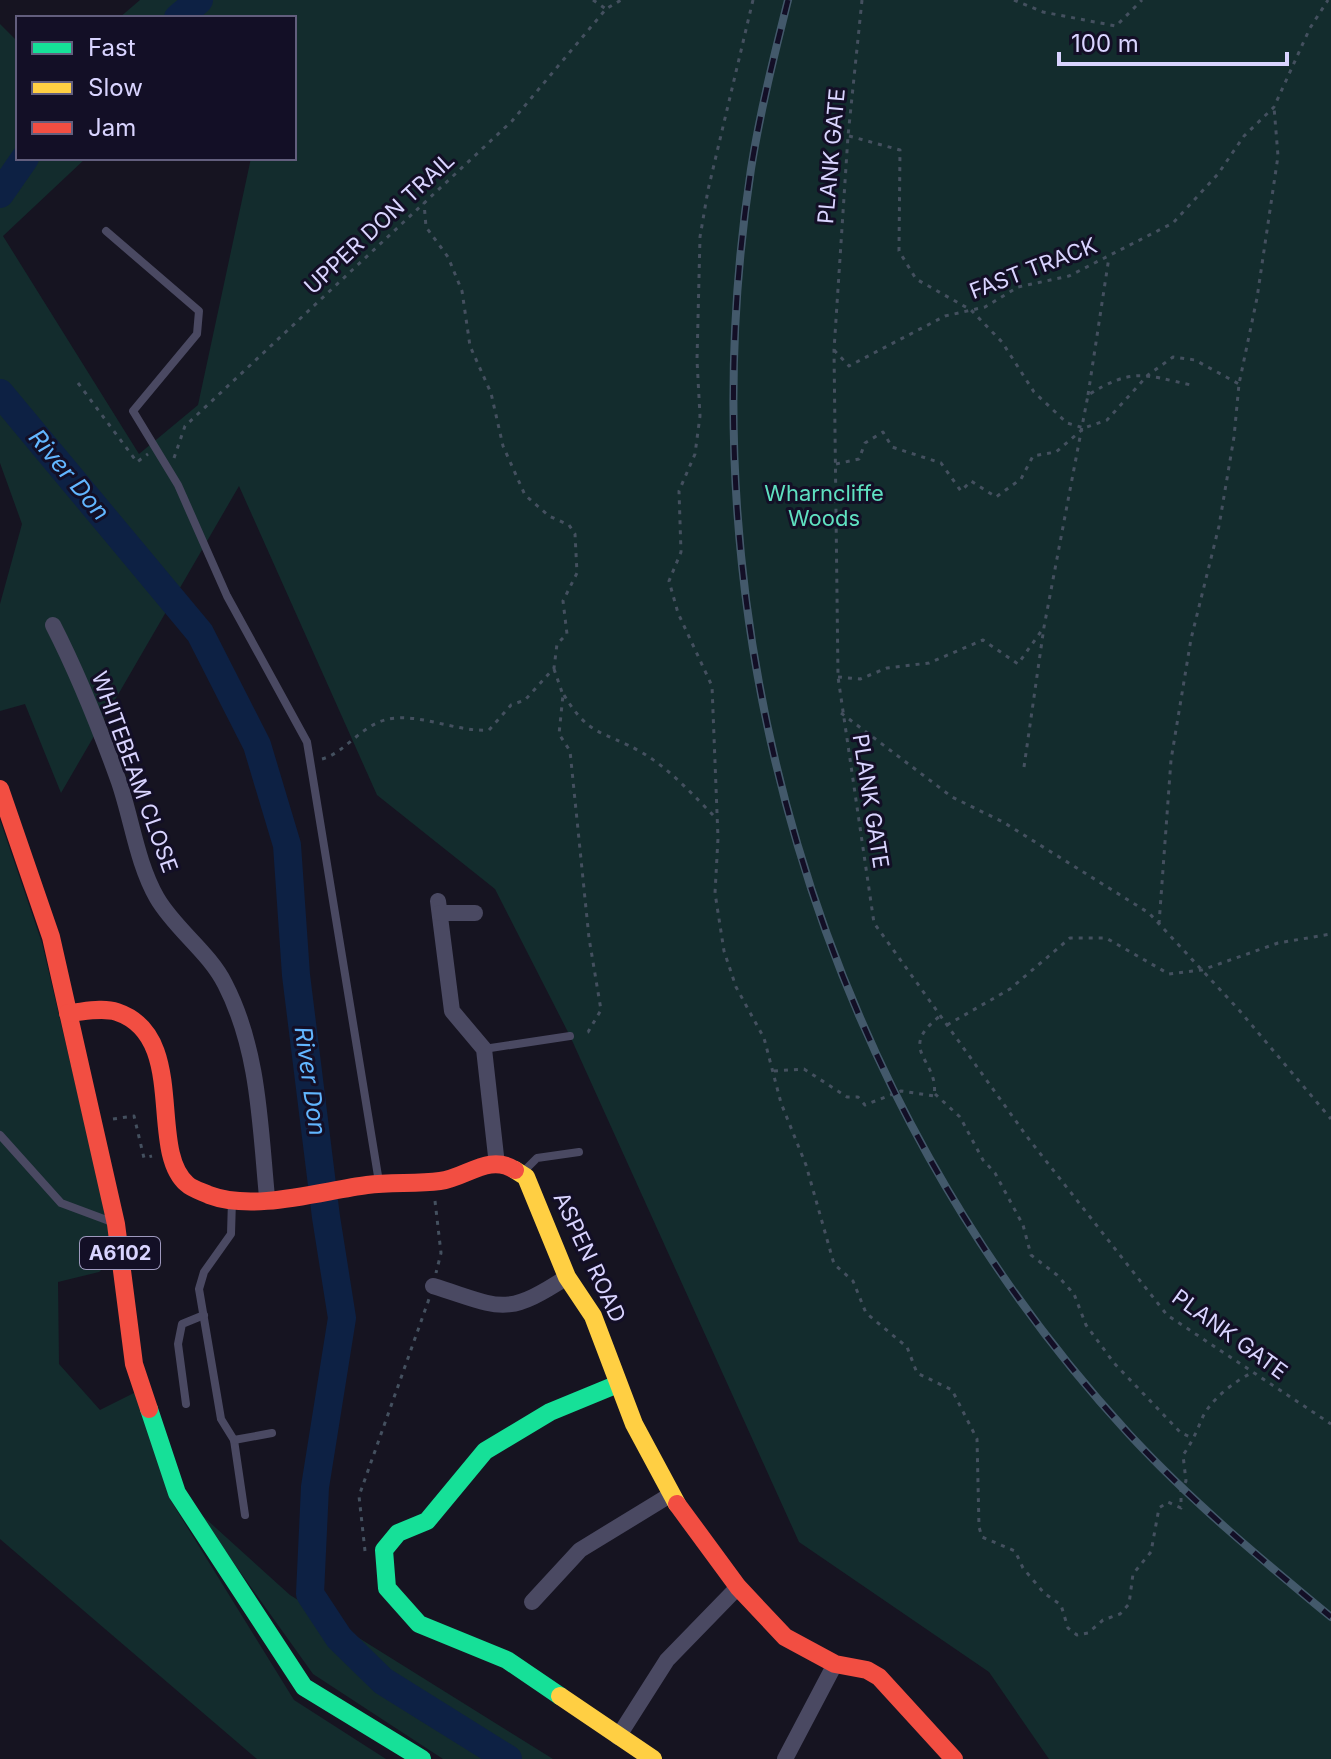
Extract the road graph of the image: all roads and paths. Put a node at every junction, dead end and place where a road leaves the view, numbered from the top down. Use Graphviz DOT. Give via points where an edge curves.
graph roads {
  1 [pos="593,0"];
  2 [pos="621,0"];
  3 [pos="753,0"];
  4 [pos="862,0"];
  5 [pos="1014,0"];
  6 [pos="1142,0"];
  7 [pos="1328,0"];
  8 [pos="606,9"];
  9 [pos="1274,107"];
  10 [pos="848,136"];
  11 [pos="424,203"];
  12 [pos="106,231"];
  13 [pos="1109,255"];
  14 [pos="971,310"];
  15 [pos="834,350"];
  16 [pos="1148,375"];
  17 [pos="78,383"];
  18 [pos="1239,384"];
  19 [pos="1191,385"];
  20 [pos="1088,395"];
  21 [pos="1084,428"];
  22 [pos="155,449"];
  23 [pos="836,464"];
  24 [pos="169,473"];
  25 [pos="53,625"];
  26 [pos="1044,627"];
  27 [pos="554,668"];
  28 [pos="838,677"];
  29 [pos="563,695"];
  30 [pos="841,713"];
  31 [pos="310,761"];
  32 [pos="1024,767"];
  33 [pos="0,789"];
  34 [pos="716,818"];
  35 [pos="475,913"];
  36 [pos="1159,924"];
  37 [pos="1331,934"];
  38 [pos="1202,970"];
  39 [pos="68,1013"];
  40 [pos="940,1016"];
  41 [pos="947,1025"];
  42 [pos="570,1036"];
  43 [pos="484,1049"];
  44 [pos="772,1063"];
  45 [pos="935,1094"];
  46 [pos="1331,1119"];
  47 [pos="93,1122"];
  48 [pos="0,1135"];
  49 [pos="579,1152"];
  50 [pos="144,1158"];
  51 [pos="497,1165"];
  52 [pos="520,1174"];
  53 [pos="433,1182"];
  54 [pos="374,1185"];
  55 [pos="276,1198"];
  56 [pos="232,1199"];
  57 [pos="116,1224"];
  58 [pos="567,1277"];
  59 [pos="433,1286"];
  60 [pos="204,1315"];
  61 [pos="1253,1372"];
  62 [pos="618,1384"];
  63 [pos="186,1404"];
  64 [pos="1331,1424"];
  65 [pos="272,1433"];
  66 [pos="1193,1438"];
  67 [pos="234,1440"];
  68 [pos="670,1495"];
  69 [pos="245,1515"];
  70 [pos="366,1560"];
  71 [pos="738,1587"];
  72 [pos="532,1602"];
  73 [pos="835,1664"];
  74 [pos="804,1725"];
  75 [pos="821,1732"];
  76 [pos="618,1737"];
  77 [pos="422,1759"];
  78 [pos="653,1759"];
  79 [pos="785,1759"];
  80 [pos="954,1759"];
  1 -- 8 [label="path"];
  2 -- 8 [label="path, UPPER DON TRAIL"];
  3 -- 34 [label="path" via="700,237 700,416 695,454 678,495 681,552 669,581 711,679"];
  4 -- 10 [label="path, PLANK GATE"];
  5 -- 6 [label="path" via="1043,12 1116,26"];
  7 -- 9 [label="path, FAST TRACK"];
  8 -- 11 [label="path, UPPER DON TRAIL" via="512,121"];
  9 -- 13 [label="path, FAST TRACK" via="1173,223"];
  9 -- 18 [label="path" via="1278,156"];
  10 -- 14 [label="path" via="900,150 899,251 916,279"];
  10 -- 15 [label="path, PLANK GATE"];
  11 -- 24 [label="path, UPPER DON TRAIL" via="185,426"];
  11 -- 27 [label="path" via="426,227 448,257 462,291 470,346 525,495 575,534 577,573 563,601 567,634 557,644"];
  12 -- 22 [label="lane" via="199,311 197,334 133,411"];
  13 -- 14 [label="path, FAST TRACK" via="1069,276 1018,287"];
  13 -- 20 [label="path"];
  14 -- 15 [label="path, FAST TRACK" via="945,316 849,366"];
  14 -- 21 [label="path" via="1002,342 1034,392 1067,423"];
  15 -- 23 [label="path, PLANK GATE"];
  16 -- 18 [label="path" via="1173,357 1195,360"];
  16 -- 19 [label="path"];
  16 -- 20 [label="path" via="1112,380"];
  16 -- 21 [label="path" via="1107,420"];
  17 -- 22 [label="path" via="137,462"];
  18 -- 36 [label="path" via="1219,526 1191,639 1171,760"];
  20 -- 21 [label="path"];
  21 -- 23 [label="path" via="1056,452 1033,456 1021,479 996,497 971,481 961,491 941,463 892,447 883,432 865,443 859,459"];
  21 -- 26 [label="path"];
  22 -- 24 [label="lane"];
  23 -- 28 [label="path, PLANK GATE"];
  24 -- 31 [label="lane" via="227,596 307,742"];
  25 -- 55 [label="street, WHITEBEAM CLOSE" via="119,783 157,898 224,982 243,1030"];
  26 -- 28 [label="path" via="1018,664 983,640 929,663 887,668 860,679"];
  26 -- 32 [label="path"];
  27 -- 29 [label="path"];
  27 -- 31 [label="path" via="489,730 395,717 361,729 332,756"];
  28 -- 30 [label="path, PLANK GATE"];
  29 -- 34 [label="path" via="589,728 640,751"];
  29 -- 42 [label="path" via="559,734 570,751 601,1010 588,1032"];
  30 -- 36 [label="path" via="952,797 1003,822"];
  30 -- 40 [label="path, PLANK GATE" via="874,923"];
  31 -- 54 [label="lane"];
  33 -- 39 [label="street, A6102" via="51,937"];
  34 -- 44 [label="path" via="715,893 724,951"];
  35 -- 43 [label="street" via="439,907 452,1011"];
  36 -- 38 [label="path"];
  37 -- 38 [label="path" via="1278,943"];
  38 -- 41 [label="path" via="1169,974 1106,938 1070,938 1010,989"];
  38 -- 46 [label="path"];
  39 -- 47 [label="street, A6102"];
  39 -- 56 [label="street" via="115,1010 139,1022 152,1042 172,1153 186,1184"];
  40 -- 41 [label="path, PLANK GATE"];
  40 -- 45 [label="path" via="919,1041"];
  41 -- 61 [label="path, PLANK GATE" via="1167,1315"];
  42 -- 43 [label="lane"];
  43 -- 51 [label="street"];
  44 -- 45 [label="path" via="775,1071 804,1069 865,1105 901,1091 928,1098"];
  44 -- 66 [label="path" via="837,1269 853,1281 866,1313 907,1347 917,1373 952,1390 977,1439 982,1537 1015,1551 1044,1593 1061,1605 1072,1632 1083,1636 1129,1604 1133,1574 1151,1552 1159,1508 1168,1502 1181,1508 1183,1455"];
  45 -- 66 [label="path" via="960,1117 995,1173 1023,1225 1031,1255 1074,1294 1086,1325 1114,1363 1181,1433"];
  47 -- 50 [label="path" via="134,1116"];
  47 -- 57 [label="street, A6102"];
  48 -- 57 [label="lane" via="61,1203"];
  49 -- 52 [label="lane" via="537,1158"];
  51 -- 52 [label="street"];
  51 -- 53 [label="street"];
  52 -- 58 [label="street, ASPEN ROAD" via="534,1194"];
  53 -- 54 [label="street"];
  53 -- 59 [label="path" via="441,1253"];
  54 -- 55 [label="street"];
  55 -- 56 [label="street"];
  56 -- 60 [label="lane" via="231,1234 204,1272 199,1289"];
  57 -- 77 [label="street, A6102" via="134,1364 177,1493 304,1687"];
  58 -- 59 [label="street" via="529,1302 500,1307"];
  58 -- 62 [label="street, ASPEN ROAD" via="593,1316"];
  59 -- 70 [label="path" via="359,1496"];
  60 -- 63 [label="lane" via="182,1324 178,1344"];
  60 -- 67 [label="lane" via="221,1419"];
  61 -- 64 [label="path, PLANK GATE"];
  61 -- 66 [label="path" via="1224,1390"];
  62 -- 68 [label="street, ASPEN ROAD"];
  62 -- 76 [label="street" via="550,1412 485,1451 427,1521 398,1533 384,1550 387,1588 419,1624 507,1660"];
  65 -- 67 [label="lane"];
  67 -- 69 [label="lane"];
  68 -- 71 [label="street, ASPEN ROAD"];
  68 -- 72 [label="street" via="580,1550"];
  71 -- 73 [label="street, ASPEN ROAD" via="785,1637"];
  71 -- 76 [label="street" via="667,1660"];
  73 -- 74 [label="street"];
  73 -- 80 [label="street, ASPEN ROAD" via="879,1677"];
  74 -- 75 [label="street"];
  74 -- 79 [label="street"];
  76 -- 78 [label="street"];
}
